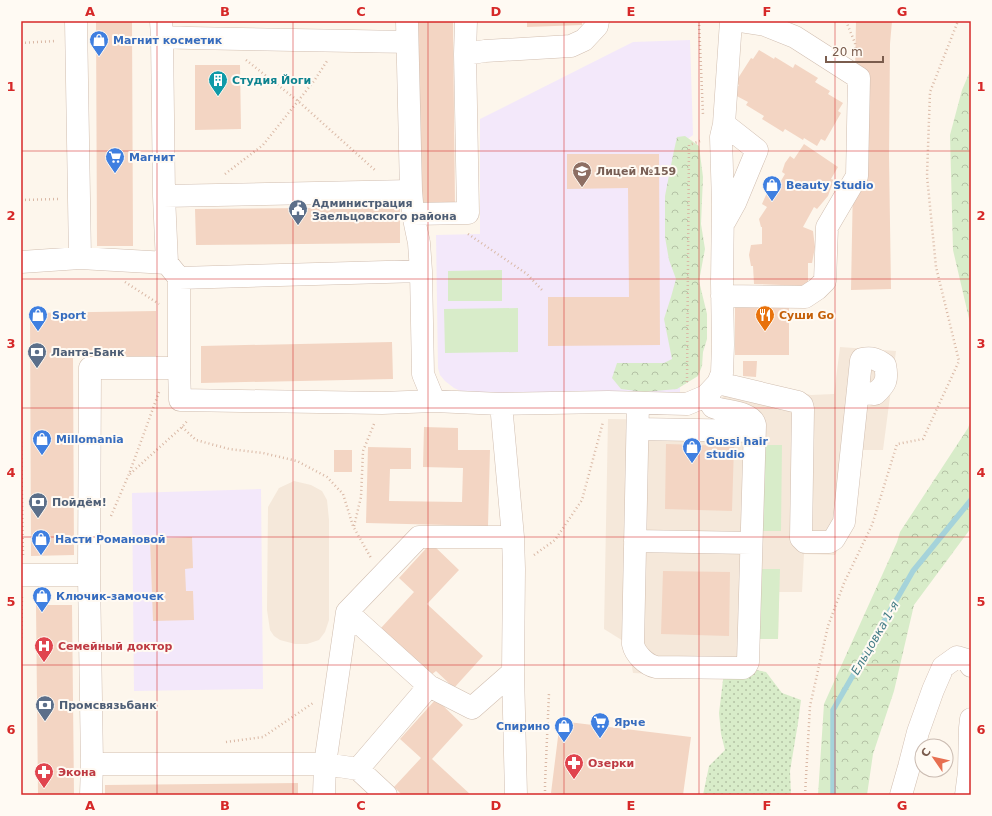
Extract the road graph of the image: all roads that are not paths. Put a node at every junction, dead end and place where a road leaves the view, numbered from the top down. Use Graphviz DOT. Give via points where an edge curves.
graph roads {
  1 [pos="466,21"];
  2 [pos="598,21"];
  3 [pos="732,21"];
  4 [pos="739,21"];
  5 [pos="162,29"];
  6 [pos="77,31"];
  7 [pos="407,32"];
  8 [pos="465,54"];
  9 [pos="723,131"];
  10 [pos="405,191"];
  11 [pos="164,196"];
  12 [pos="412,214"];
  13 [pos="722,227"];
  14 [pos="80,258"];
  15 [pos="21,262"];
  16 [pos="173,271"];
  17 [pos="421,271"];
  18 [pos="722,296"];
  19 [pos="173,368"];
  20 [pos="858,392"];
  21 [pos="704,395"];
  22 [pos="434,401"];
  23 [pos="638,403"];
  24 [pos="501,404"];
  25 [pos="763,414"];
  26 [pos="638,429"];
  27 [pos="513,537"];
  28 [pos="635,540"];
  29 [pos="752,543"];
  30 [pos="22,575"];
  31 [pos="89,575"];
  32 [pos="347,612"];
  33 [pos="971,666"];
  34 [pos="513,672"];
  35 [pos="429,686"];
  36 [pos="971,719"];
  37 [pos="92,764"];
  38 [pos="325,764"];
  39 [pos="358,769"];
  40 [pos="91,795"];
  41 [pos="324,795"];
  42 [pos="386,795"];
  43 [pos="516,795"];
  44 [pos="901,795"];
  45 [pos="966,795"];
  1 -- 8 [label="lane"];
  2 -- 8 [label="lane" via="597,26 584,40 571,46"];
  3 -- 9 [label="lane"];
  4 -- 18 [label="lane" via="765,25 795,37 858,78 857,176 827,227 825,281 818,289 805,297"];
  5 -- 7 [label="lane" via="223,40 339,40"];
  5 -- 11 [label="lane"];
  6 -- 14 [label="lane"];
  7 -- 10 [label="lane"];
  8 -- 12 [label="lane" via="468,213"];
  9 -- 13 [label="lane"];
  9 -- 13 [label="lane" via="756,150"];
  10 -- 11 [label="lane"];
  10 -- 12 [label="lane"];
  11 -- 16 [label="lane"];
  12 -- 17 [label="lane" via="419,243"];
  13 -- 18 [label="lane"];
  14 -- 15 [label="lane"];
  14 -- 16 [label="lane"];
  16 -- 17 [label="lane"];
  16 -- 19 [label="lane" via="179,314"];
  17 -- 22 [label="lane" via="423,374"];
  18 -- 21 [label="lane" via="722,372"];
  19 -- 22 [label="lane" via="180,400 382,403"];
  19 -- 31 [label="lane" via="90,368"];
  20 -- 25 [label="lane" via="845,519 834,539 829,542 805,542 801,538 802,404 798,402"];
  21 -- 23 [label="lane"];
  21 -- 25 [label="lane"];
  21 -- 25 [label="lane" via="713,407 735,412 754,421"];
  22 -- 24 [label="lane"];
  23 -- 24 [label="lane"];
  23 -- 26 [label="lane"];
  24 -- 27 [label="lane"];
  25 -- 26 [label="lane"];
  25 -- 29 [label="lane"];
  26 -- 28 [label="lane"];
  27 -- 32 [label="lane" via="419,537"];
  27 -- 34 [label="lane"];
  28 -- 29 [label="lane"];
  28 -- 29 [label="lane" via="633,644 648,664 656,667 746,666"];
  30 -- 31 [label="lane"];
  31 -- 37 [label="lane"];
  32 -- 35 [label="lane"];
  32 -- 38 [label="lane"];
  33 -- 44 [label="lane" via="967,660 957,657 943,667 918,732"];
  34 -- 35 [label="lane" via="472,708"];
  34 -- 43 [label="lane"];
  35 -- 39 [label="lane"];
  36 -- 45 [label="lane"];
  37 -- 38 [label="lane"];
  37 -- 40 [label="lane"];
  38 -- 39 [label="lane"];
  38 -- 41 [label="lane"];
  39 -- 42 [label="lane"];
}
